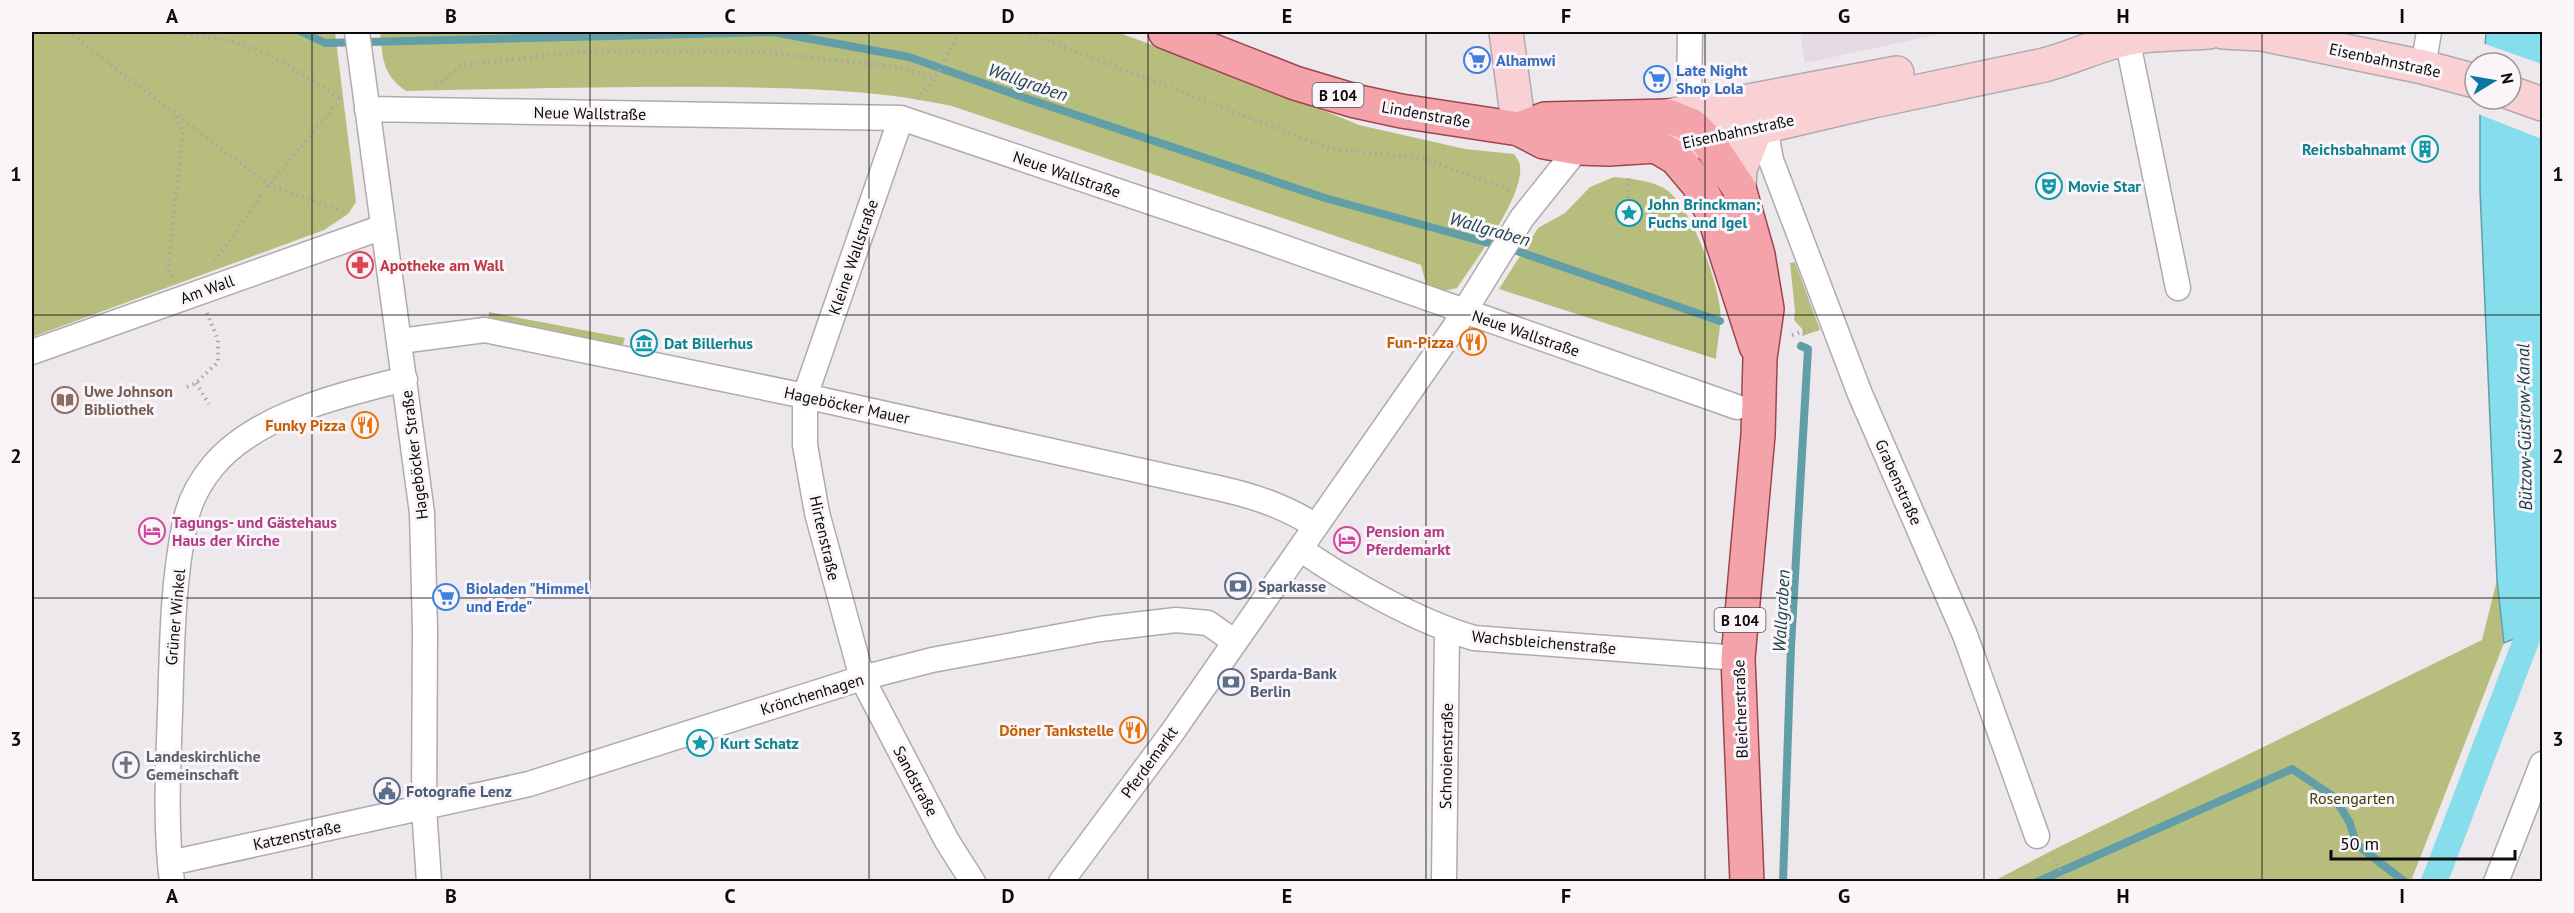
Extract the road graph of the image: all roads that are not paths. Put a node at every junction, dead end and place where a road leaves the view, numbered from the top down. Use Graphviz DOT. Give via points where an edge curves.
graph roads {
  1 [pos="357,32"];
  2 [pos="1165,32"];
  3 [pos="1506,32"];
  4 [pos="1690,32"];
  5 [pos="2209,32"];
  6 [pos="2223,32"];
  7 [pos="2429,32"];
  8 [pos="2109,38"];
  9 [pos="2423,67"];
  10 [pos="2463,77"];
  11 [pos="2523,97"];
  12 [pos="2542,104"];
  13 [pos="367,109"];
  14 [pos="901,118"];
  15 [pos="1761,128"];
  16 [pos="1519,129"];
  17 [pos="1684,129"];
  18 [pos="1578,148"];
  19 [pos="1739,188"];
  20 [pos="383,227"];
  21 [pos="2178,288"];
  22 [pos="1464,311"];
  23 [pos="399,342"];
  24 [pos="32,352"];
  25 [pos="1760,358"];
  26 [pos="405,379"];
  27 [pos="806,396"];
  28 [pos="1737,407"];
  29 [pos="1316,526"];
  30 [pos="1306,553"];
  31 [pos="1447,630"];
  32 [pos="1235,642"];
  33 [pos="1738,657"];
  34 [pos="862,678"];
  35 [pos="2542,764"];
  36 [pos="424,807"];
  37 [pos="2037,836"];
  38 [pos="171,872"];
  39 [pos="429,882"];
  40 [pos="973,882"];
  41 [pos="1061,882"];
  42 [pos="1444,882"];
  43 [pos="1748,882"];
  44 [pos="2496,882"];
  1 -- 13 [label="street, Hageböcker Straße"];
  2 -- 16 [label="main road, Lindenstraße / B 104" via="1294,82 1355,100"];
  3 -- 16 [label="street"];
  4 -- 17 [label="street"];
  5 -- 8 [label="street, Eisenbahnstraße"];
  6 -- 9 [label="street, Eisenbahnstraße" via="2262,34"];
  7 -- 9 [label="street"];
  8 -- 15 [label="street, Eisenbahnstraße" via="2070,59"];
  8 -- 17 [label="street, Eisenbahnstraße" via="2045,42 1869,79"];
  8 -- 21 [label="street"];
  9 -- 10 [label="street, Eisenbahnstraße"];
  11 -- 12 [label="street"];
  13 -- 14 [label="street, Neue Wallstraße"];
  13 -- 20 [label="street, Hageböcker Straße"];
  14 -- 22 [label="street, Neue Wallstraße"];
  14 -- 27 [label="street, Kleine Wallstraße"];
  15 -- 17 [label="street, Eisenbahnstraße"];
  15 -- 19 [label="street" via="1740,169"];
  15 -- 37 [label="street, Grabenstraße" via="1860,394 1965,635"];
  16 -- 17 [label="main road, Eisenbahnstraße / B 104" via="1545,119"];
  16 -- 18 [label="main road, Eisenbahnstraße / B 104" via="1544,142"];
  17 -- 18 [label="main road, Eisenbahnstraße / B 104"];
  17 -- 19 [label="main road, Bleicherstraße / B 104"];
  17 -- 25 [label="main road, Bleicherstraße" via="1698,184 1714,216"];
  18 -- 22 [label="street" via="1529,209"];
  19 -- 25 [label="main road, Bleicherstraße / B 104" via="1766,299"];
  20 -- 23 [label="street, Hageböcker Straße"];
  20 -- 24 [label="street, Am Wall"];
  22 -- 28 [label="street, Neue Wallstraße"];
  22 -- 29 [label="street, Pferdemarkt"];
  23 -- 26 [label="street, Hageböcker Straße"];
  23 -- 27 [label="street, Hageböcker Mauer" via="485,330"];
  25 -- 33 [label="main road, Bleicherstraße / B 104" via="1758,435"];
  26 -- 36 [label="street, Hageböcker Straße" via="421,502 424,563"];
  26 -- 38 [label="street, Grüner Winkel" via="345,393 267,425 234,446 196,489 185,522 172,618 168,803"];
  27 -- 29 [label="street, Hageböcker Mauer" via="1246,495 1291,510"];
  27 -- 34 [label="street, Hirtenstraße" via="805,445 817,513"];
  29 -- 30 [label="street, Pferdemarkt"];
  30 -- 31 [label="street, Wachsbleichenstraße" via="1362,587"];
  30 -- 32 [label="street, Pferdemarkt"];
  31 -- 33 [label="street, Wachsbleichenstraße" via="1474,638"];
  31 -- 42 [label="street, Schnoienstraße"];
  32 -- 34 [label="street, Krönchenhagen" via="1208,623 1176,620 1100,629 932,660"];
  32 -- 41 [label="street, Pferdemarkt"];
  33 -- 43 [label="main road, Bleicherstraße / B 104"];
  34 -- 36 [label="street, Krönchenhagen" via="561,775"];
  34 -- 40 [label="street, Sandstraße" via="947,841"];
  35 -- 44 [label="street"];
  36 -- 38 [label="street, Katzenstraße"];
  36 -- 39 [label="street, Hageböcker Straße"];
}
